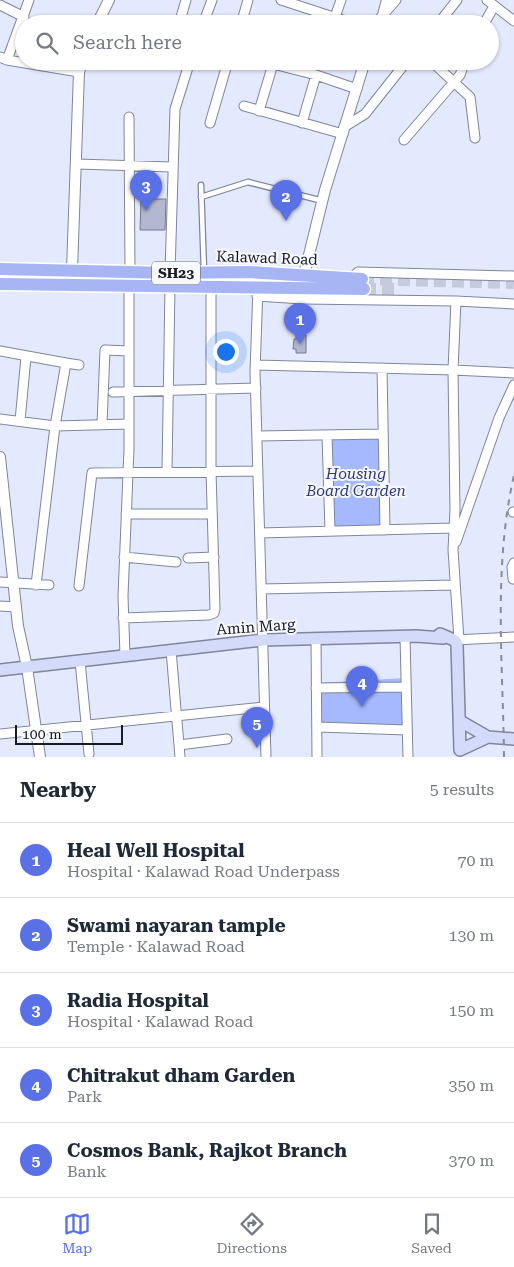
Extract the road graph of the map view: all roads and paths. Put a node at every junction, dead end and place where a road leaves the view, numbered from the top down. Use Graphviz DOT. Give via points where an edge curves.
graph roads {
  1 [pos="29,0"];
  2 [pos="109,0"];
  3 [pos="186,0"];
  4 [pos="212,0"];
  5 [pos="248,0"];
  6 [pos="281,0"];
  7 [pos="341,0"];
  8 [pos="387,0"];
  9 [pos="396,0"];
  10 [pos="457,0"];
  11 [pos="491,3"];
  12 [pos="305,4"];
  13 [pos="0,5"];
  14 [pos="20,15"];
  15 [pos="25,15"];
  16 [pos="102,15"];
  17 [pos="182,15"];
  18 [pos="206,15"];
  19 [pos="244,15"];
  20 [pos="329,15"];
  21 [pos="336,15"];
  22 [pos="383,15"];
  23 [pos="386,15"];
  24 [pos="445,15"];
  25 [pos="487,15"];
  26 [pos="514,22"];
  27 [pos="15,35"];
  28 [pos="4,58"];
  29 [pos="68,70"];
  30 [pos="187,70"];
  31 [pos="225,70"];
  32 [pos="271,70"];
  33 [pos="296,70"];
  34 [pos="362,70"];
  35 [pos="400,70"];
  36 [pos="441,70"];
  37 [pos="463,70"];
  38 [pos="79,72"];
  39 [pos="316,75"];
  40 [pos="454,82"];
  41 [pos="357,88"];
  42 [pos="244,106"];
  43 [pos="259,111"];
  44 [pos="129,117"];
  45 [pos="210,123"];
  46 [pos="302,123"];
  47 [pos="344,131"];
  48 [pos="475,138"];
  49 [pos="404,140"];
  50 [pos="77,164"];
  51 [pos="129,164"];
  52 [pos="172,167"];
  53 [pos="201,185"];
  54 [pos="202,197"];
  55 [pos="322,202"];
  56 [pos="0,269"];
  57 [pos="72,270"];
  58 [pos="130,272"];
  59 [pos="204,272"];
  60 [pos="303,274"];
  61 [pos="514,276"];
  62 [pos="170,280"];
  63 [pos="359,282"];
  64 [pos="0,284"];
  65 [pos="130,286"];
  66 [pos="210,286"];
  67 [pos="258,291"];
  68 [pos="456,301"];
  69 [pos="514,304"];
  70 [pos="0,351"];
  71 [pos="129,351"];
  72 [pos="26,357"];
  73 [pos="66,363"];
  74 [pos="256,365"];
  75 [pos="80,366"];
  76 [pos="382,368"];
  77 [pos="453,370"];
  78 [pos="514,373"];
  79 [pos="514,385"];
  80 [pos="256,388"];
  81 [pos="211,389"];
  82 [pos="167,391"];
  83 [pos="113,392"];
  84 [pos="129,392"];
  85 [pos="0,419"];
  86 [pos="20,421"];
  87 [pos="102,424"];
  88 [pos="129,424"];
  89 [pos="55,426"];
  90 [pos="383,434"];
  91 [pos="327,435"];
  92 [pos="257,436"];
  93 [pos="0,457"];
  94 [pos="211,471"];
  95 [pos="258,471"];
  96 [pos="128,472"];
  97 [pos="167,472"];
  98 [pos="126,514"];
  99 [pos="212,514"];
  100 [pos="3,518"];
  101 [pos="453,528"];
  102 [pos="385,530"];
  103 [pos="330,531"];
  104 [pos="260,533"];
  105 [pos="453,550"];
  106 [pos="124,557"];
  107 [pos="214,557"];
  108 [pos="188,558"];
  109 [pos="176,562"];
  110 [pos="514,563"];
  111 [pos="513,579"];
  112 [pos="0,582"];
  113 [pos="14,582"];
  114 [pos="36,584"];
  115 [pos="49,585"];
  116 [pos="79,586"];
  117 [pos="455,586"];
  118 [pos="261,589"];
  119 [pos="0,606"];
  120 [pos="16,607"];
  121 [pos="123,618"];
  122 [pos="411,637"];
  123 [pos="514,637"];
  124 [pos="316,639"];
  125 [pos="453,639"];
  126 [pos="263,640"];
  127 [pos="171,650"];
  128 [pos="124,656"];
  129 [pos="80,661"];
  130 [pos="26,667"];
  131 [pos="0,670"];
  132 [pos="406,687"];
  133 [pos="316,688"];
  134 [pos="264,707"];
  135 [pos="176,716"];
  136 [pos="460,721"];
  137 [pos="86,726"];
  138 [pos="317,727"];
  139 [pos="407,730"];
  140 [pos="37,731"];
  141 [pos="0,734"];
  142 [pos="488,737"];
  143 [pos="514,739"];
  144 [pos="227,740"];
  145 [pos="179,745"];
  146 [pos="89,754"];
  147 [pos="460,754"];
  148 [pos="40,757"];
  149 [pos="180,757"];
  150 [pos="266,757"];
  151 [pos="318,757"];
  152 [pos="408,757"];
  1 -- 15 [label="street"];
  2 -- 16 [label="street"];
  3 -- 17 [label="street"];
  4 -- 18 [label="street"];
  5 -- 19 [label="street"];
  6 -- 12 [label="street"];
  7 -- 21 [label="street"];
  8 -- 22 [label="street"];
  9 -- 23 [label="street"];
  10 -- 24 [label="street"];
  11 -- 25 [label="street"];
  11 -- 26 [label="street"];
  12 -- 20 [label="street"];
  13 -- 14 [label="street"];
  27 -- 28 [label="street"];
  29 -- 38 [label="street"];
  30 -- 52 [label="street" via="174,109"];
  31 -- 45 [label="street"];
  32 -- 43 [label="street"];
  33 -- 39 [label="street"];
  34 -- 41 [label="street"];
  35 -- 47 [label="street" via="365,114"];
  36 -- 40 [label="street"];
  37 -- 40 [label="street"];
  38 -- 50 [label="street"];
  39 -- 41 [label="street"];
  39 -- 46 [label="street"];
  40 -- 48 [label="street" via="470,97"];
  40 -- 49 [label="street"];
  41 -- 47 [label="street"];
  42 -- 43 [label="street"];
  43 -- 46 [label="street"];
  44 -- 51 [label="street"];
  46 -- 47 [label="street"];
  47 -- 55 [label="street"];
  50 -- 51 [label="street"];
  50 -- 57 [label="street"];
  51 -- 52 [label="street"];
  51 -- 58 [label="street"];
  52 -- 62 [label="street"];
  53 -- 54 [label="lane"];
  54 -- 55 [label="lane" via="248,182"];
  54 -- 59 [label="lane"];
  55 -- 60 [label="street"];
  56 -- 57 [label="main road, Kalawad Road / SH23"];
  57 -- 58 [label="main road, Kalawad Road / SH23"];
  58 -- 62 [label="main road, Kalawad Road / SH23"];
  59 -- 60 [label="main road, Kalawad Road / SH23"];
  59 -- 62 [label="main road, Kalawad Road / SH23"];
  60 -- 63 [label="main road, Kalawad Road / SH23"];
  61 -- 63 [label="street" via="358,272"];
  62 -- 65 [label="main road, Kalawad Road / SH23"];
  62 -- 66 [label="main road, Kalawad Road / SH23"];
  62 -- 82 [label="street"];
  63 -- 67 [label="main road, SH23"];
  64 -- 65 [label="main road, Kalawad Road / SH23"];
  65 -- 71 [label="street"];
  66 -- 67 [label="main road, Kalawad Road / SH23"];
  66 -- 81 [label="street"];
  67 -- 68 [label="street" via="302,299"];
  67 -- 74 [label="street"];
  68 -- 69 [label="street"];
  68 -- 77 [label="street"];
  70 -- 72 [label="street"];
  71 -- 84 [label="street"];
  71 -- 87 [label="street" via="105,350"];
  72 -- 73 [label="street"];
  72 -- 86 [label="street"];
  73 -- 75 [label="street"];
  73 -- 89 [label="street"];
  74 -- 76 [label="street"];
  74 -- 80 [label="street"];
  76 -- 77 [label="street"];
  76 -- 90 [label="street"];
  77 -- 78 [label="street"];
  77 -- 101 [label="street"];
  79 -- 105 [label="street" via="499,418"];
  80 -- 81 [label="street"];
  80 -- 92 [label="street"];
  81 -- 82 [label="street"];
  81 -- 94 [label="street"];
  82 -- 84 [label="street"];
  82 -- 97 [label="street"];
  83 -- 84 [label="street"];
  84 -- 88 [label="street"];
  85 -- 86 [label="street"];
  86 -- 89 [label="street"];
  87 -- 88 [label="street"];
  87 -- 89 [label="street"];
  88 -- 96 [label="street"];
  89 -- 114 [label="street"];
  90 -- 91 [label="street"];
  90 -- 102 [label="street"];
  91 -- 92 [label="street"];
  91 -- 103 [label="street"];
  92 -- 95 [label="street"];
  93 -- 100 [label="street"];
  94 -- 95 [label="street"];
  94 -- 97 [label="street"];
  94 -- 99 [label="street"];
  95 -- 104 [label="street"];
  96 -- 97 [label="street"];
  96 -- 98 [label="street"];
  96 -- 116 [label="street" via="92,473"];
  98 -- 99 [label="street"];
  98 -- 106 [label="street"];
  99 -- 107 [label="street"];
  100 -- 113 [label="street"];
  101 -- 102 [label="street"];
  101 -- 105 [label="street"];
  102 -- 103 [label="street"];
  103 -- 104 [label="street"];
  104 -- 118 [label="street"];
  105 -- 117 [label="street"];
  106 -- 109 [label="street"];
  106 -- 121 [label="street"];
  107 -- 108 [label="street"];
  107 -- 121 [label="street" via="214,613"];
  110 -- 111 [label="street"];
  112 -- 113 [label="street"];
  113 -- 114 [label="street"];
  113 -- 120 [label="street"];
  114 -- 115 [label="street"];
  117 -- 118 [label="street"];
  117 -- 125 [label="street"];
  118 -- 126 [label="street"];
  119 -- 120 [label="street"];
  120 -- 130 [label="street"];
  121 -- 128 [label="street"];
  122 -- 124 [label="main road, Amin Marg"];
  122 -- 125 [label="main road, Amin Marg" via="442,634"];
  122 -- 132 [label="street"];
  123 -- 125 [label="street"];
  124 -- 126 [label="main road, Amin Marg"];
  124 -- 133 [label="street"];
  125 -- 136 [label="main road" via="456,644"];
  126 -- 127 [label="main road, Amin Marg"];
  126 -- 134 [label="street"];
  127 -- 128 [label="main road, Amin Marg"];
  127 -- 135 [label="street"];
  128 -- 129 [label="main road, Amin Marg"];
  129 -- 130 [label="main road, Amin Marg"];
  129 -- 137 [label="street"];
  130 -- 131 [label="main road, Amin Marg"];
  130 -- 140 [label="street"];
  132 -- 133 [label="street"];
  132 -- 139 [label="street"];
  133 -- 138 [label="street"];
  134 -- 135 [label="street"];
  134 -- 150 [label="street"];
  135 -- 137 [label="street"];
  135 -- 145 [label="street"];
  136 -- 142 [label="main road"];
  136 -- 147 [label="main road"];
  137 -- 140 [label="street"];
  137 -- 146 [label="street"];
  138 -- 139 [label="street"];
  138 -- 151 [label="street"];
  139 -- 152 [label="street"];
  140 -- 141 [label="street"];
  140 -- 148 [label="street"];
  142 -- 143 [label="main road"];
  142 -- 147 [label="main road"];
  144 -- 145 [label="street"];
  145 -- 149 [label="street"];
}
